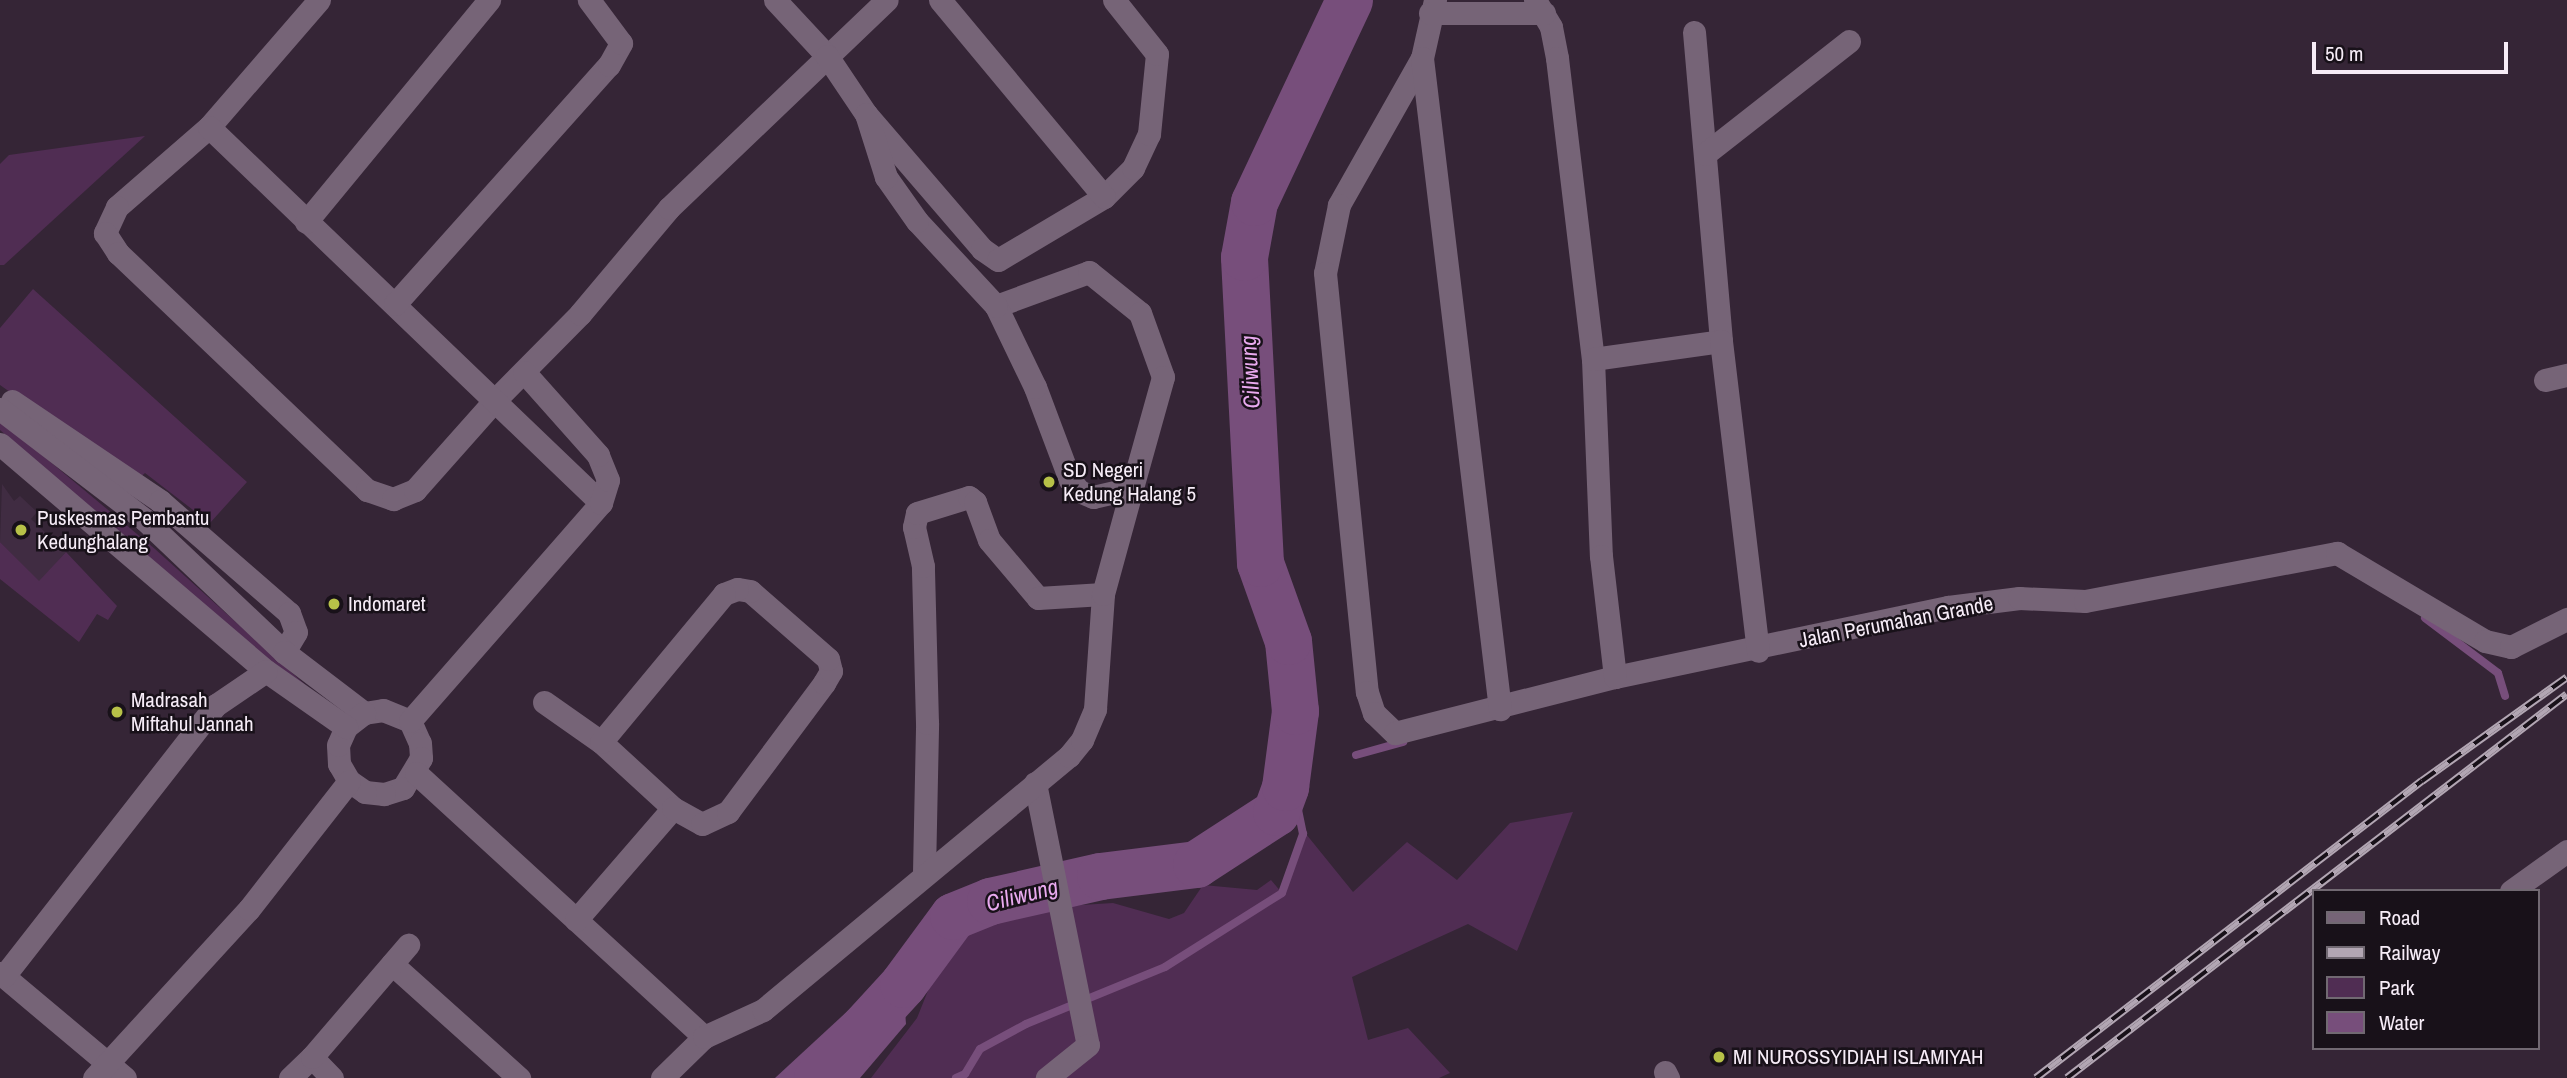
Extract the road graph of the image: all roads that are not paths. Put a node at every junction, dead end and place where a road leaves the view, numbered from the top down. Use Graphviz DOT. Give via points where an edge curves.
graph roads {
  1 [pos="319,0"];
  2 [pos="489,0"];
  3 [pos="589,0"];
  4 [pos="775,0"];
  5 [pos="887,0"];
  6 [pos="940,0"];
  7 [pos="1114,0"];
  8 [pos="1539,6"];
  9 [pos="1432,7"];
  10 [pos="1694,32"];
  11 [pos="1849,41"];
  12 [pos="827,56"];
  13 [pos="1422,58"];
  14 [pos="866,114"];
  15 [pos="209,127"];
  16 [pos="1705,154"];
  17 [pos="1104,197"];
  18 [pos="306,222"];
  19 [pos="396,304"];
  20 [pos="996,306"];
  21 [pos="1721,341"];
  22 [pos="1593,359"];
  23 [pos="524,372"];
  24 [pos="0,398"];
  25 [pos="495,400"];
  26 [pos="0,409"];
  27 [pos="0,444"];
  28 [pos="1132,488"];
  29 [pos="160,501"];
  30 [pos="601,503"];
  31 [pos="145,520"];
  32 [pos="1102,594"];
  33 [pos="2567,619"];
  34 [pos="1758,651"];
  35 [pos="284,652"];
  36 [pos="266,671"];
  37 [pos="1615,677"];
  38 [pos="544,702"];
  39 [pos="1500,709"];
  40 [pos="355,720"];
  41 [pos="410,721"];
  42 [pos="601,742"];
  43 [pos="416,774"];
  44 [pos="349,781"];
  45 [pos="1035,783"];
  46 [pos="673,808"];
  47 [pos="2567,851"];
  48 [pos="924,872"];
  49 [pos="2514,889"];
  50 [pos="576,920"];
  51 [pos="408,946"];
  52 [pos="392,964"];
  53 [pos="2,975"];
  54 [pos="704,1037"];
  55 [pos="312,1056"];
  56 [pos="100,1071"];
  57 [pos="125,1078"];
  58 [pos="290,1078"];
  59 [pos="332,1078"];
  60 [pos="519,1078"];
  61 [pos="663,1078"];
  62 [pos="1048,1078"];
  1 -- 15 [label="street"];
  2 -- 18 [label="street"];
  3 -- 19 [label="street" via="621,43 609,65"];
  4 -- 12 [label="street"];
  5 -- 12 [label="street"];
  6 -- 17 [label="street"];
  7 -- 17 [label="street" via="1155,47 1157,64 1149,134 1133,168"];
  8 -- 9 [label="street"];
  8 -- 22 [label="street" via="1557,58"];
  9 -- 13 [label="street"];
  10 -- 16 [label="street"];
  11 -- 16 [label="street"];
  12 -- 14 [label="street"];
  12 -- 23 [label="street" via="669,208 580,314"];
  13 -- 39 [label="street"];
  13 -- 39 [label="street, Jalan Perumahan Grande" via="1339,205 1325,274 1367,692 1384,727 1395,733"];
  14 -- 17 [label="street" via="982,248 998,260"];
  14 -- 20 [label="street" via="886,177 917,222"];
  15 -- 18 [label="street"];
  15 -- 25 [label="street" via="117,207 105,233 118,253 367,490 393,499 415,490"];
  16 -- 21 [label="street"];
  18 -- 19 [label="street"];
  19 -- 25 [label="street"];
  20 -- 28 [label="street" via="1035,387 1064,469 1079,491 1093,497"];
  20 -- 28 [label="street" via="1089,272 1140,313 1163,377"];
  21 -- 22 [label="street"];
  21 -- 34 [label="street"];
  22 -- 37 [label="street" via="1601,556"];
  23 -- 25 [label="street"];
  23 -- 30 [label="street" via="598,456 608,480"];
  24 -- 29 [label="street" via="14,402"];
  25 -- 30 [label="street"];
  26 -- 31 [label="street"];
  27 -- 36 [label="street"];
  28 -- 32 [label="street"];
  29 -- 31 [label="street"];
  29 -- 35 [label="street" via="289,613 296,632"];
  30 -- 41 [label="street"];
  31 -- 35 [label="street"];
  32 -- 45 [label="street" via="1090,724 1069,756"];
  32 -- 48 [label="street" via="1038,598 989,540 975,502 969,498 917,513 914,527 923,566 927,723"];
  33 -- 34 [label="street, Jalan Perumahan Grande" via="2511,647 2486,641 2337,553 2085,601 2019,598 1948,607"];
  34 -- 37 [label="street, Jalan Perumahan Grande"];
  35 -- 40 [label="street"];
  36 -- 40 [label="street"];
  36 -- 53 [label="street" via="216,705"];
  37 -- 39 [label="street, Jalan Perumahan Grande"];
  38 -- 42 [label="street"];
  40 -- 41 [label="street" via="383,710"];
  40 -- 44 [label="street" via="338,745 339,764"];
  41 -- 43 [label="street" via="420,743"];
  42 -- 46 [label="street"];
  42 -- 46 [label="street" via="724,594 750,591 817,646 831,671 728,812 702,824"];
  43 -- 44 [label="street" via="403,788 384,794 365,792"];
  43 -- 50 [label="street"];
  44 -- 56 [label="street" via="249,909"];
  45 -- 48 [label="street"];
  45 -- 62 [label="street" via="1088,1045"];
  46 -- 50 [label="street"];
  47 -- 49 [label="street"];
  48 -- 54 [label="street" via="763,1010"];
  50 -- 54 [label="street"];
  51 -- 52 [label="street"];
  52 -- 55 [label="street"];
  52 -- 60 [label="street"];
  53 -- 56 [label="street"];
  54 -- 61 [label="street"];
  55 -- 58 [label="street"];
  55 -- 59 [label="street"];
  56 -- 57 [label="street"];
}
